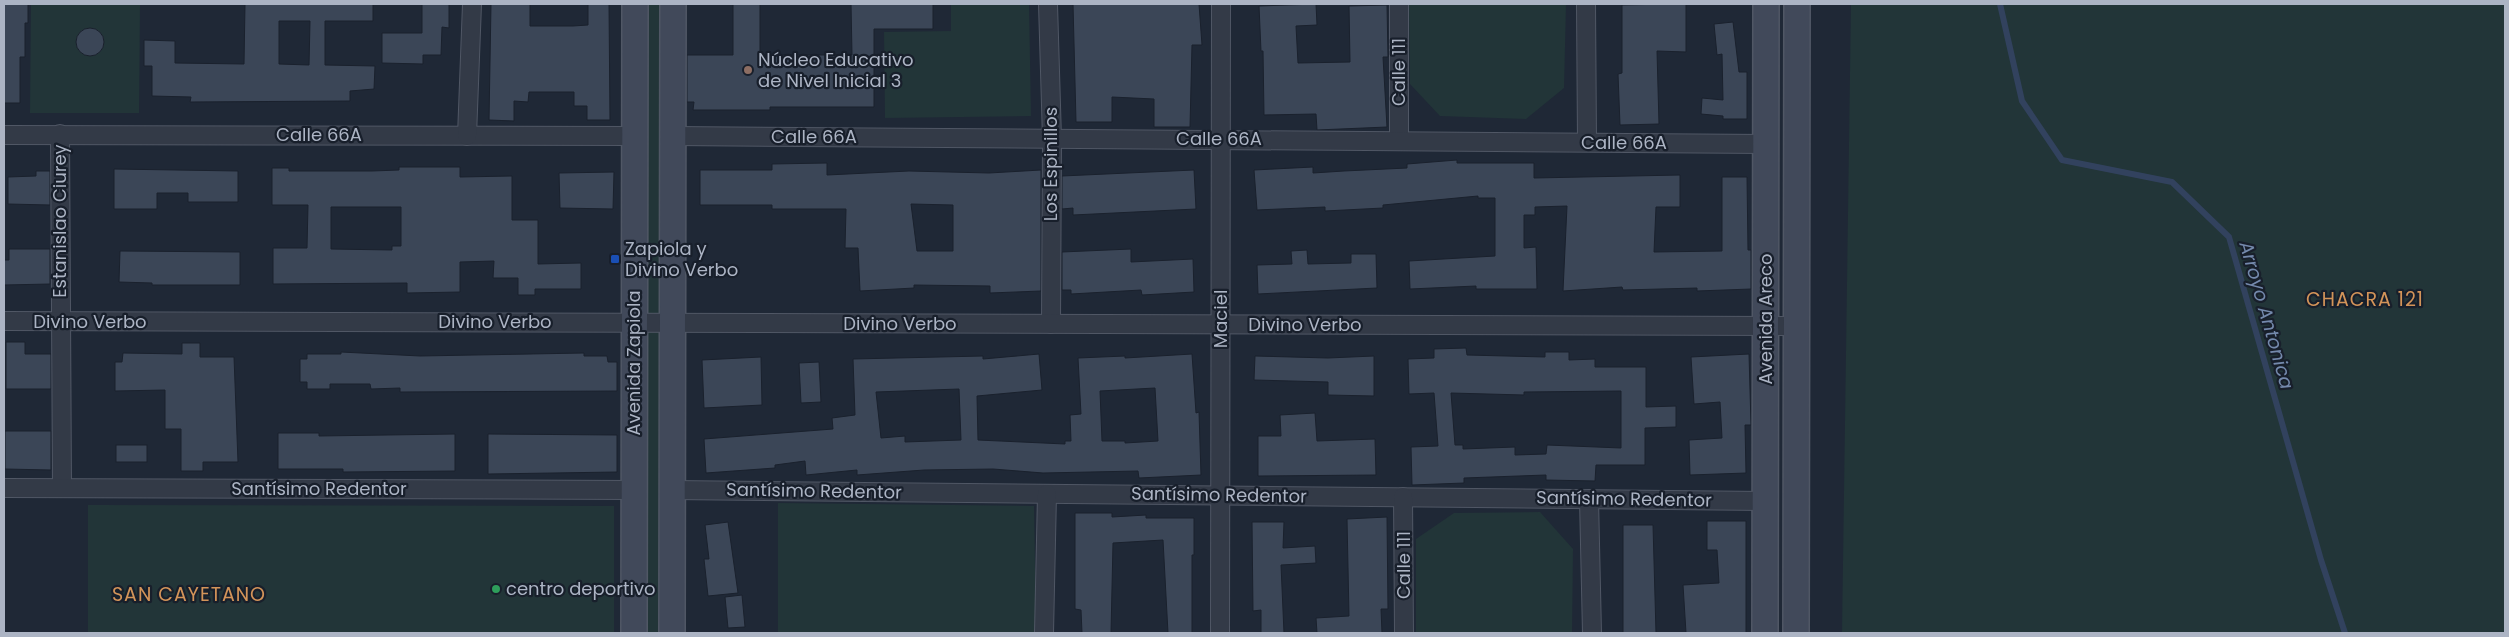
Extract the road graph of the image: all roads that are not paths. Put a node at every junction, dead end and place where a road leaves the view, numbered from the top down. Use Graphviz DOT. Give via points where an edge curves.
graph roads {
  1 [pos="472,4"];
  2 [pos="635,4"];
  3 [pos="673,4"];
  4 [pos="1048,4"];
  5 [pos="1221,4"];
  6 [pos="1399,4"];
  7 [pos="1586,4"];
  8 [pos="1766,4"];
  9 [pos="1797,4"];
  10 [pos="60,134"];
  11 [pos="4,135"];
  12 [pos="467,136"];
  13 [pos="635,136"];
  14 [pos="673,136"];
  15 [pos="1052,139"];
  16 [pos="1221,139"];
  17 [pos="1399,141"];
  18 [pos="1587,142"];
  19 [pos="1766,144"];
  20 [pos="4,321"];
  21 [pos="61,322"];
  22 [pos="634,323"];
  23 [pos="673,323"];
  24 [pos="1051,324"];
  25 [pos="1221,324"];
  26 [pos="1766,326"];
  27 [pos="1796,326"];
  28 [pos="4,488"];
  29 [pos="62,488"];
  30 [pos="634,490"];
  31 [pos="672,490"];
  32 [pos="1047,494"];
  33 [pos="1221,495"];
  34 [pos="1403,497"];
  35 [pos="1589,499"];
  36 [pos="1765,501"];
  37 [pos="634,633"];
  38 [pos="672,633"];
  39 [pos="1044,633"];
  40 [pos="1220,633"];
  41 [pos="1404,633"];
  42 [pos="1592,633"];
  43 [pos="1765,633"];
  44 [pos="1796,633"];
  1 -- 12 [label="street"];
  2 -- 13 [label="main road, Avenida Zapiola"];
  3 -- 14 [label="main road"];
  4 -- 15 [label="street, Los Espinillos"];
  5 -- 16 [label="street, Maciel"];
  6 -- 17 [label="street, Calle 111"];
  7 -- 18 [label="street"];
  8 -- 19 [label="main road, Avenida Areco"];
  9 -- 27 [label="main road, Avenida Areco"];
  10 -- 11 [label="street, Calle 66A"];
  10 -- 12 [label="street, Calle 66A"];
  10 -- 21 [label="street, Estanislao Ciurey"];
  12 -- 13 [label="street, Calle 66A"];
  13 -- 22 [label="main road, Avenida Zapiola"];
  14 -- 15 [label="street, Calle 66A"];
  14 -- 23 [label="main road"];
  15 -- 16 [label="street, Calle 66A"];
  15 -- 24 [label="street, Los Espinillos"];
  16 -- 17 [label="street, Calle 66A"];
  16 -- 25 [label="street, Maciel"];
  17 -- 18 [label="street, Calle 66A"];
  18 -- 19 [label="street, Calle 66A"];
  19 -- 26 [label="main road, Avenida Areco"];
  20 -- 21 [label="street, Divino Verbo"];
  21 -- 22 [label="street, Divino Verbo"];
  21 -- 29 [label="street, Estanislao Ciurey"];
  22 -- 23 [label="street, Divino Verbo"];
  22 -- 30 [label="main road, Avenida Zapiola"];
  23 -- 24 [label="street, Divino Verbo"];
  23 -- 31 [label="main road"];
  24 -- 25 [label="street, Divino Verbo"];
  25 -- 26 [label="street, Divino Verbo"];
  25 -- 33 [label="street, Maciel"];
  26 -- 27 [label="street, Divino Verbo"];
  26 -- 36 [label="main road, Avenida Areco"];
  27 -- 44 [label="main road, Avenida Areco"];
  28 -- 29 [label="street, Santísimo Redentor"];
  29 -- 30 [label="street, Santísimo Redentor"];
  30 -- 37 [label="main road, Avenida Zapiola"];
  31 -- 32 [label="street, Santísimo Redentor"];
  31 -- 38 [label="main road"];
  32 -- 33 [label="street, Santísimo Redentor"];
  32 -- 39 [label="street"];
  33 -- 34 [label="street, Santísimo Redentor"];
  33 -- 40 [label="street, Maciel"];
  34 -- 35 [label="street, Santísimo Redentor"];
  34 -- 41 [label="street, Calle 111"];
  35 -- 36 [label="street, Santísimo Redentor"];
  35 -- 42 [label="street"];
  36 -- 43 [label="main road, Avenida Areco"];
}
